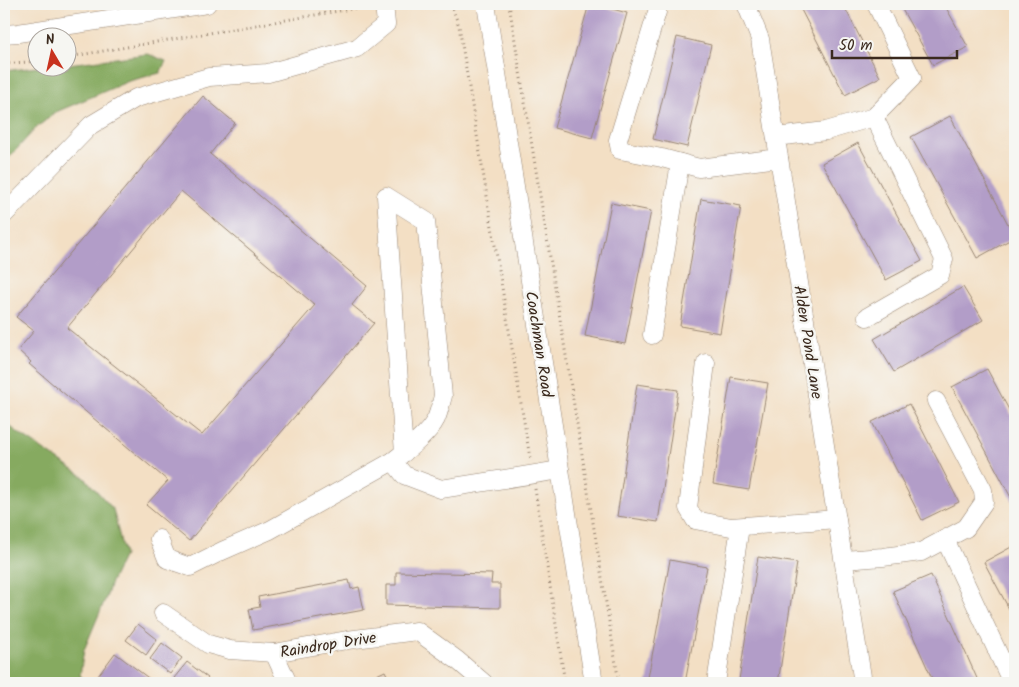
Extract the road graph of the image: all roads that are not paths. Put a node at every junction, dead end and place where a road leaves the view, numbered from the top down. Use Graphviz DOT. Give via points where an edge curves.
graph roads {
  1 [pos="207,4"];
  2 [pos="378,4"];
  3 [pos="486,4"];
  4 [pos="746,4"];
  5 [pos="876,4"];
  6 [pos="656,12"];
  7 [pos="4,34"];
  8 [pos="874,116"];
  9 [pos="776,137"];
  10 [pos="779,158"];
  11 [pos="680,163"];
  12 [pos="4,215"];
  13 [pos="868,317"];
  14 [pos="652,335"];
  15 [pos="706,364"];
  16 [pos="936,401"];
  17 [pos="398,457"];
  18 [pos="560,470"];
  19 [pos="837,518"];
  20 [pos="740,527"];
  21 [pos="159,539"];
  22 [pos="945,539"];
  23 [pos="844,560"];
  24 [pos="163,614"];
  25 [pos="274,653"];
  26 [pos="288,683"];
  27 [pos="484,683"];
  28 [pos="594,683"];
  29 [pos="716,683"];
  30 [pos="864,683"];
  31 [pos="1012,683"];
  1 -- 7 [label="street"];
  2 -- 12 [label="street" via="386,24 357,48 268,72 209,77 136,98 91,125"];
  3 -- 18 [label="street, Coachman Road"];
  4 -- 9 [label="street, Alden Pond Lane" via="760,39"];
  5 -- 8 [label="street" via="912,78"];
  6 -- 11 [label="street" via="618,140 620,150"];
  8 -- 9 [label="street" via="826,131"];
  8 -- 13 [label="street" via="944,259 940,275"];
  9 -- 10 [label="street, Alden Pond Lane"];
  10 -- 11 [label="street" via="698,168"];
  10 -- 19 [label="street, Alden Pond Lane"];
  11 -- 14 [label="street"];
  15 -- 20 [label="street" via="688,508 695,520"];
  16 -- 22 [label="street" via="983,490 984,502 966,528"];
  17 -- 17 [label="street" via="420,440 436,420 443,396 426,221 386,196"];
  17 -- 18 [label="street" via="404,475 441,489"];
  17 -- 21 [label="street" via="270,530 190,567 167,559"];
  18 -- 28 [label="street, Coachman Road"];
  19 -- 20 [label="street"];
  19 -- 23 [label="street, Alden Pond Lane"];
  20 -- 29 [label="street"];
  22 -- 23 [label="street" via="921,552"];
  22 -- 31 [label="street"];
  23 -- 30 [label="street, Alden Pond Lane"];
  24 -- 25 [label="street, Raindrop Drive" via="208,644 230,650"];
  25 -- 26 [label="street"];
  25 -- 27 [label="street, Raindrop Drive" via="418,631"];
}
